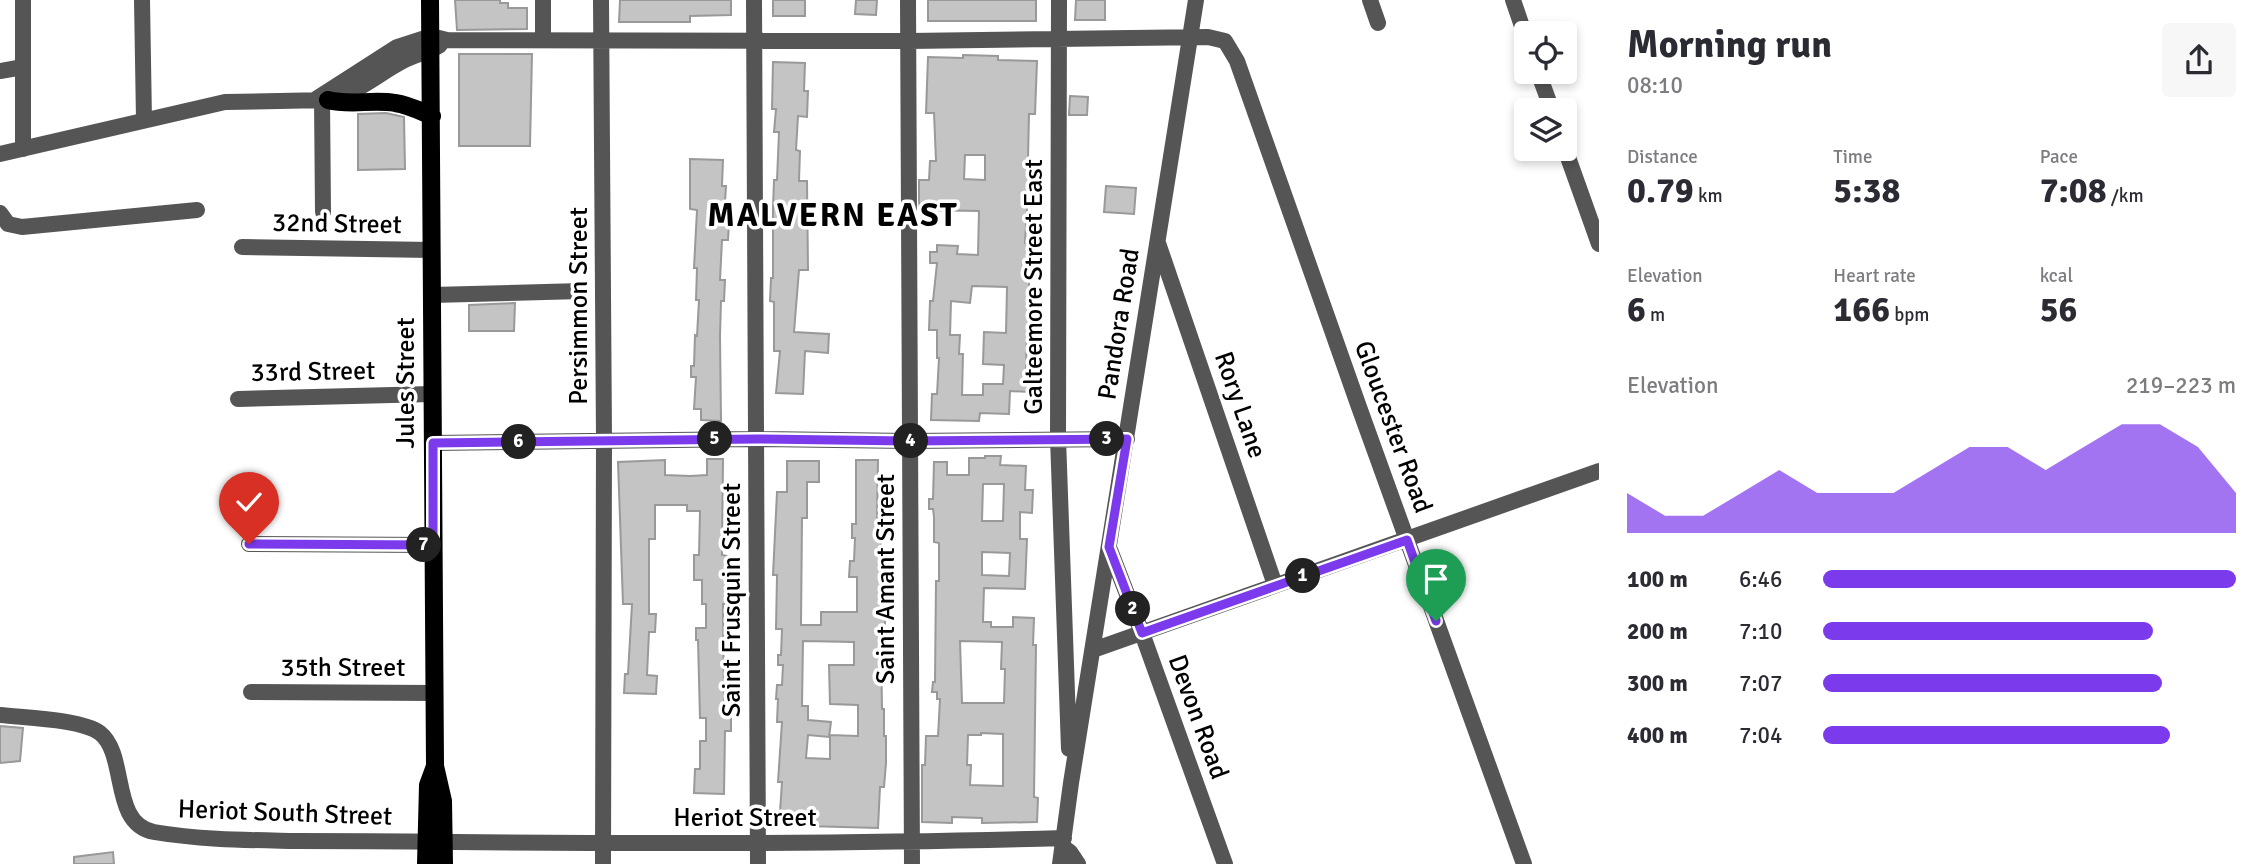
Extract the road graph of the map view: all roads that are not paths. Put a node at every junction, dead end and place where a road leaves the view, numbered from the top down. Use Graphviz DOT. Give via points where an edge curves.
graph roads {
  1 [pos="23,0"];
  2 [pos="142,0"];
  3 [pos="430,0"];
  4 [pos="543,0"];
  5 [pos="601,0"];
  6 [pos="754,0"];
  7 [pos="908,0"];
  8 [pos="1059,0"];
  9 [pos="1196,0"];
  10 [pos="1370,0"];
  11 [pos="1513,0"];
  12 [pos="1520,21"];
  13 [pos="1378,23"];
  14 [pos="1059,37"];
  15 [pos="1190,37"];
  16 [pos="543,40"];
  17 [pos="755,40"];
  18 [pos="601,41"];
  19 [pos="909,41"];
  20 [pos="436,43"];
  21 [pos="23,67"];
  22 [pos="0,71"];
  23 [pos="322,99"];
  24 [pos="432,116"];
  25 [pos="144,120"];
  26 [pos="23,149"];
  27 [pos="0,154"];
  28 [pos="1569,161"];
  29 [pos="197,210"];
  30 [pos="323,212"];
  31 [pos="0,213"];
  32 [pos="1157,240"];
  33 [pos="1599,244"];
  34 [pos="242,247"];
  35 [pos="432,250"];
  36 [pos="582,291"];
  37 [pos="432,295"];
  38 [pos="432,394"];
  39 [pos="238,399"];
  40 [pos="1058,438"];
  41 [pos="756,439"];
  42 [pos="1127,439"];
  43 [pos="604,440"];
  44 [pos="909,441"];
  45 [pos="433,443"];
  46 [pos="1599,471"];
  47 [pos="1407,540"];
  48 [pos="249,544"];
  49 [pos="433,545"];
  50 [pos="1109,547"];
  51 [pos="1275,585"];
  52 [pos="1142,633"];
  53 [pos="1093,650"];
  54 [pos="251,692"];
  55 [pos="434,693"];
  56 [pos="0,715"];
  57 [pos="1071,783"];
  58 [pos="435,842"];
  59 [pos="758,842"];
  60 [pos="912,842"];
  61 [pos="603,843"];
  62 [pos="1063,843"];
  63 [pos="426,864"];
  64 [pos="444,864"];
  65 [pos="603,864"];
  66 [pos="758,864"];
  67 [pos="912,864"];
  68 [pos="1060,864"];
  69 [pos="1078,864"];
  70 [pos="1225,864"];
  71 [pos="1524,864"];
  1 -- 21 [label="street"];
  2 -- 25 [label="street"];
  3 -- 20 [label="main road, Jules Street"];
  4 -- 16 [label="street"];
  5 -- 18 [label="street, Persimmon Street"];
  6 -- 17 [label="street, Saint Frusquin Street"];
  7 -- 19 [label="street, Saint Amant Street"];
  8 -- 14 [label="street, Galteemore Street East"];
  9 -- 15 [label="street, Pandora Road"];
  10 -- 13 [label="street"];
  11 -- 12 [label="street"];
  14 -- 15 [label="street, Gloucester Road"];
  14 -- 19 [label="street, Gloucester Road"];
  14 -- 40 [label="street, Galteemore Street East"];
  15 -- 32 [label="street, Pandora Road"];
  15 -- 47 [label="street, Gloucester Road" via="1220,39 1234,53"];
  16 -- 18 [label="street, Gloucester Road"];
  16 -- 20 [label="street, Gloucester Road"];
  17 -- 18 [label="street, Gloucester Road"];
  17 -- 19 [label="street, Gloucester Road"];
  17 -- 41 [label="street, Saint Frusquin Street"];
  18 -- 43 [label="street, Persimmon Street"];
  19 -- 44 [label="street, Saint Amant Street"];
  20 -- 23 [label="street" via="353,93"];
  20 -- 24 [label="main road, Jules Street"];
  21 -- 22 [label="street"];
  21 -- 26 [label="street"];
  23 -- 24 [label="main road" via="395,103"];
  23 -- 25 [label="street" via="225,102"];
  23 -- 30 [label="street"];
  24 -- 35 [label="main road, Jules Street"];
  25 -- 26 [label="street"];
  26 -- 27 [label="street"];
  28 -- 33 [label="street"];
  29 -- 31 [label="street" via="22,227 8,224"];
  32 -- 42 [label="street, Pandora Road"];
  32 -- 51 [label="street, Rory Lane"];
  34 -- 35 [label="street, 32nd Street"];
  35 -- 37 [label="main road, Jules Street"];
  36 -- 37 [label="street"];
  37 -- 38 [label="main road, Jules Street"];
  38 -- 39 [label="street, 33rd Street"];
  38 -- 45 [label="main road, Jules Street"];
  40 -- 42 [label="street"];
  40 -- 44 [label="street"];
  40 -- 57 [label="street, Galteemore Street East"];
  41 -- 43 [label="street"];
  41 -- 44 [label="street"];
  41 -- 59 [label="street, Saint Frusquin Street"];
  42 -- 50 [label="street, Pandora Road"];
  43 -- 45 [label="street"];
  43 -- 61 [label="street, Persimmon Street"];
  44 -- 60 [label="street, Saint Amant Street"];
  45 -- 49 [label="main road, Jules Street"];
  46 -- 47 [label="street"];
  47 -- 51 [label="street"];
  47 -- 71 [label="street, Gloucester Road"];
  48 -- 49 [label="street"];
  49 -- 55 [label="main road, Jules Street"];
  50 -- 52 [label="street, Devon Road"];
  50 -- 53 [label="street, Pandora Road"];
  51 -- 52 [label="street"];
  52 -- 53 [label="street"];
  52 -- 70 [label="street, Devon Road"];
  53 -- 57 [label="street, Pandora Road"];
  54 -- 55 [label="street, 35th Street"];
  55 -- 58 [label="main road, Jules Street" via="435,766 442,789"];
  56 -- 58 [label="street, Heriot South Street" via="77,724 98,732 110,745 132,818 150,831 230,840"];
  57 -- 62 [label="street, Pandora Road"];
  58 -- 61 [label="street, Heriot Street"];
  58 -- 63 [label="main road, Jules Street"];
  58 -- 64 [label="main road, Jules Street"];
  59 -- 60 [label="street, Heriot Street"];
  59 -- 61 [label="street, Heriot Street"];
  59 -- 66 [label="street, Saint Frusquin Street"];
  60 -- 62 [label="street, Heriot Street"];
  60 -- 67 [label="street, Saint Amant Street"];
  61 -- 65 [label="street, Persimmon Street"];
  62 -- 68 [label="street, Pandora Road"];
  62 -- 69 [label="street"];
}
